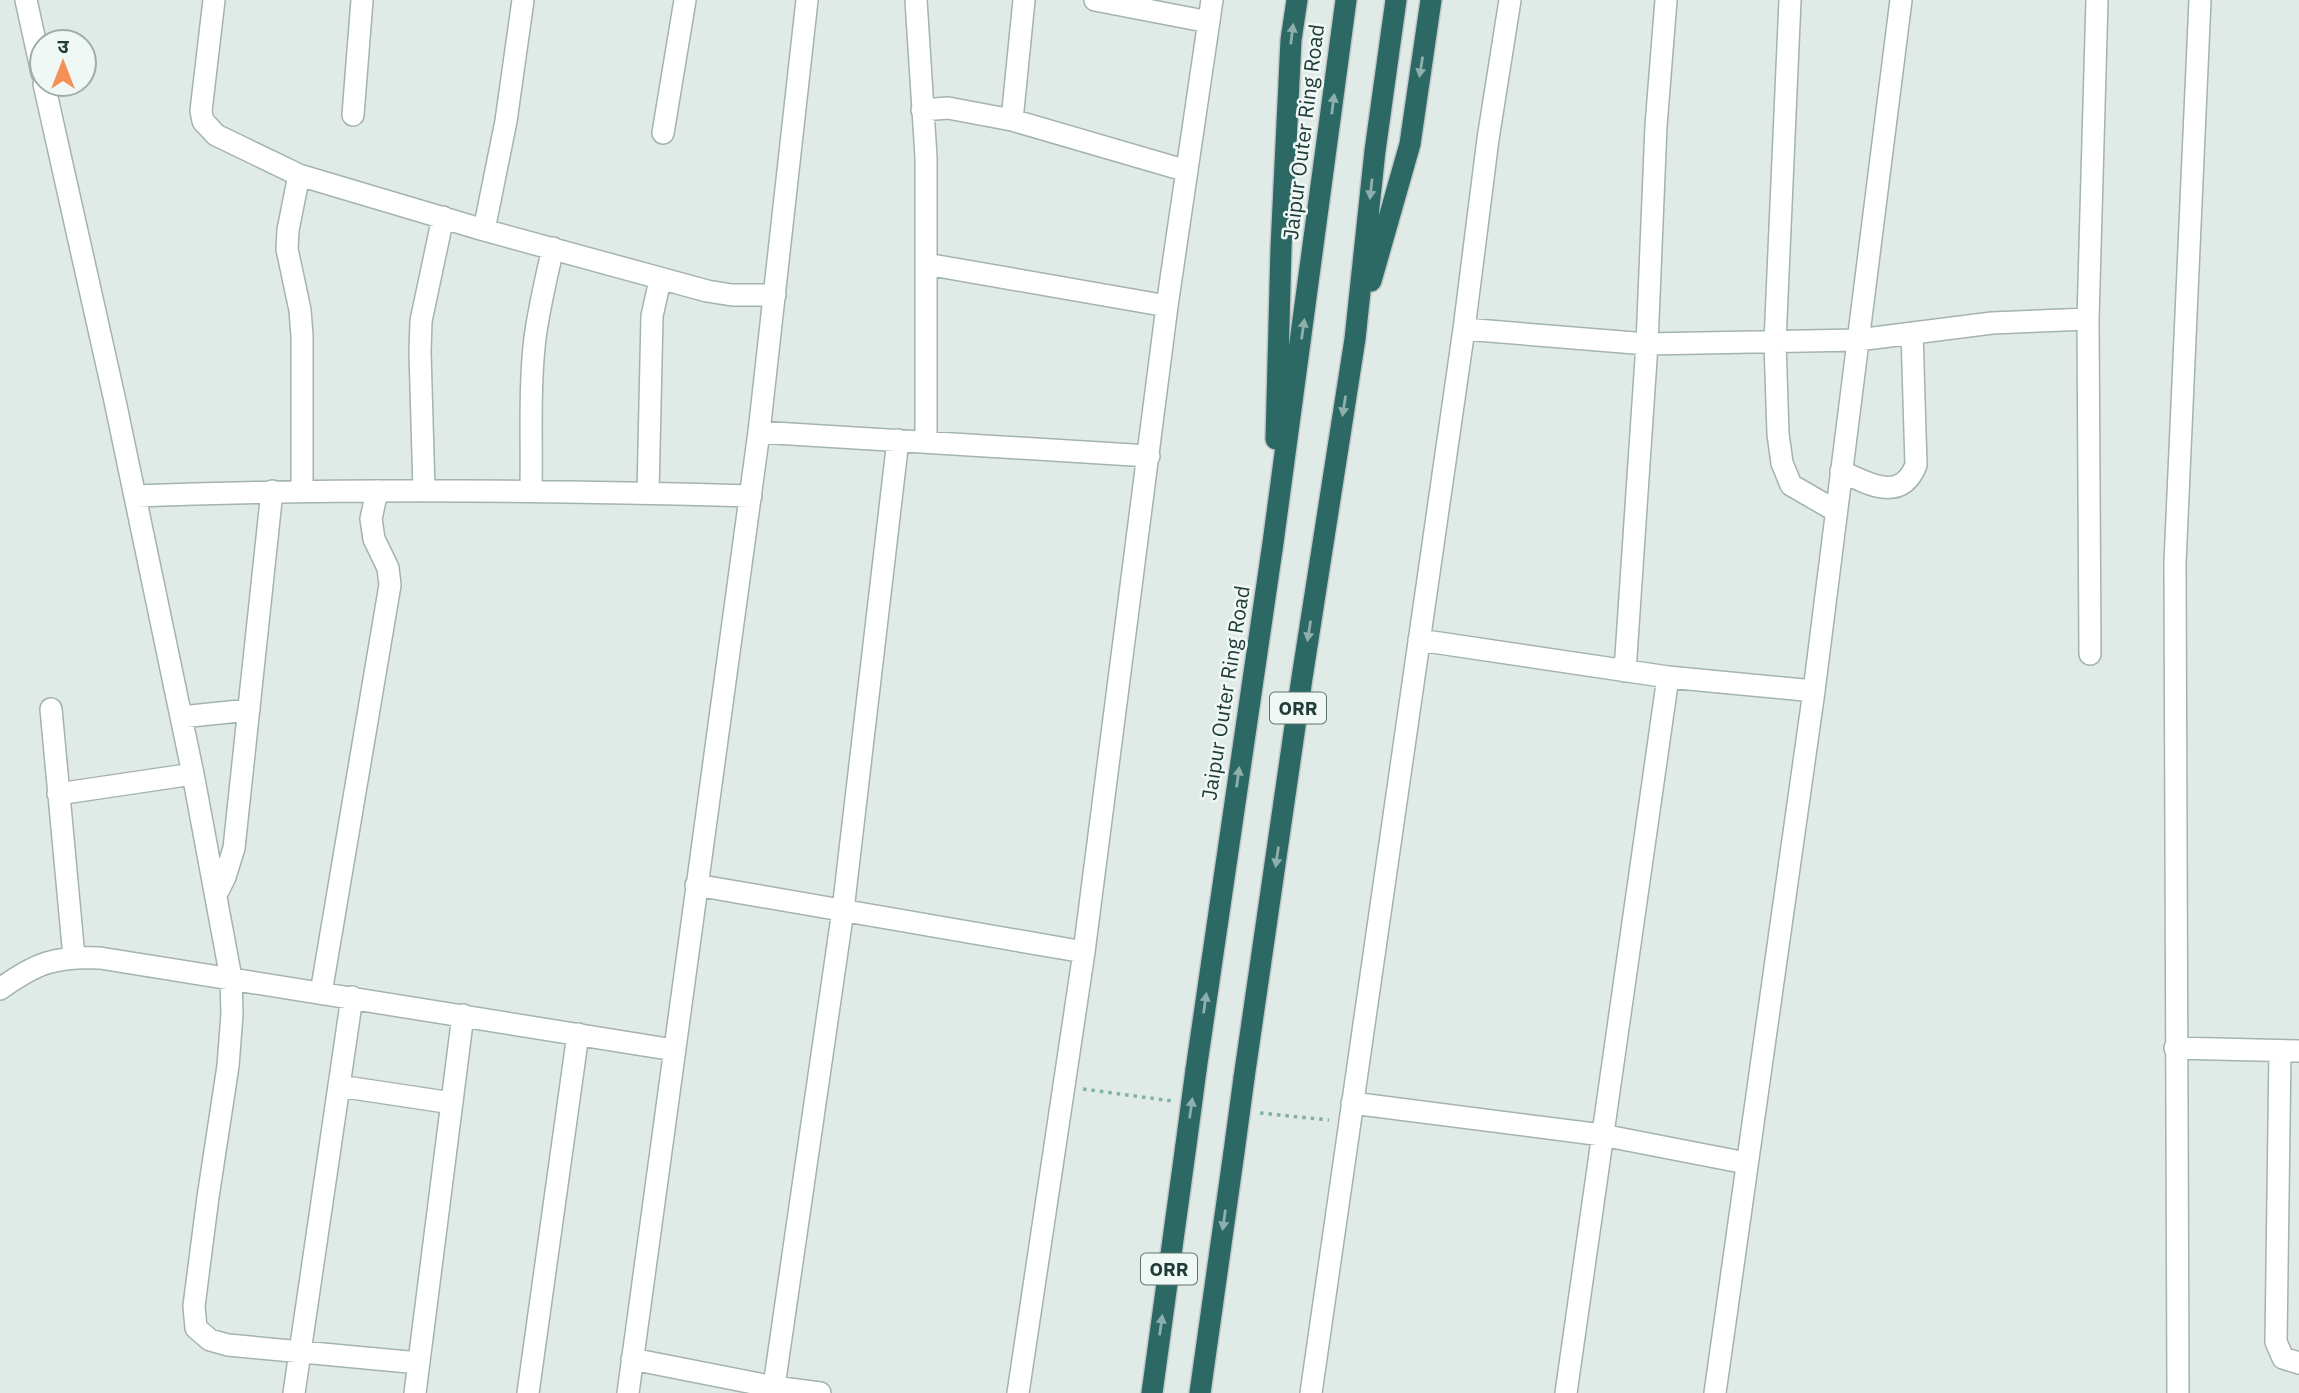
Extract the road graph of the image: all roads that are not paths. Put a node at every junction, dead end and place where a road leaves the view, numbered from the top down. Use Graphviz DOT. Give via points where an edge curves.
graph roads {
  1 [pos="26,0"];
  2 [pos="214,0"];
  3 [pos="362,0"];
  4 [pos="523,0"];
  5 [pos="685,0"];
  6 [pos="807,0"];
  7 [pos="916,0"];
  8 [pos="1024,0"];
  9 [pos="1095,0"];
  10 [pos="1212,0"];
  11 [pos="1297,0"];
  12 [pos="1346,0"];
  13 [pos="1396,0"];
  14 [pos="1431,0"];
  15 [pos="1510,0"];
  16 [pos="1666,0"];
  17 [pos="1790,0"];
  18 [pos="1901,0"];
  19 [pos="2097,0"];
  20 [pos="2200,0"];
  21 [pos="1209,22"];
  22 [pos="32,28"];
  23 [pos="47,98"];
  24 [pos="922,110"];
  25 [pos="354,115"];
  26 [pos="1012,120"];
  27 [pos="663,133"];
  28 [pos="1187,171"];
  29 [pos="299,175"];
  30 [pos="443,218"];
  31 [pos="484,230"];
  32 [pos="553,248"];
  33 [pos="926,264"];
  34 [pos="660,280"];
  35 [pos="775,295"];
  36 [pos="1167,306"];
  37 [pos="2088,319"];
  38 [pos="1464,329"];
  39 [pos="1912,333"];
  40 [pos="1355,339"];
  41 [pos="1858,340"];
  42 [pos="1775,342"];
  43 [pos="1647,344"];
  44 [pos="759,432"];
  45 [pos="898,440"];
  46 [pos="926,442"];
  47 [pos="1150,456"];
  48 [pos="1841,471"];
  49 [pos="424,490"];
  50 [pos="531,490"];
  51 [pos="272,491"];
  52 [pos="302,491"];
  53 [pos="377,491"];
  54 [pos="648,493"];
  55 [pos="135,496"];
  56 [pos="751,496"];
  57 [pos="1836,511"];
  58 [pos="1273,542"];
  59 [pos="1419,640"];
  60 [pos="2090,654"];
  61 [pos="1625,671"];
  62 [pos="1668,677"];
  63 [pos="1814,691"];
  64 [pos="51,709"];
  65 [pos="249,710"];
  66 [pos="181,717"];
  67 [pos="193,774"];
  68 [pos="58,794"];
  69 [pos="696,885"];
  70 [pos="215,895"];
  71 [pos="843,910"];
  72 [pos="1084,952"];
  73 [pos="74,957"];
  74 [pos="231,978"];
  75 [pos="0,989"];
  76 [pos="321,993"];
  77 [pos="352,997"];
  78 [pos="463,1015"];
  79 [pos="578,1034"];
  80 [pos="2175,1048"];
  81 [pos="674,1050"];
  82 [pos="2289,1051"];
  83 [pos="339,1086"];
  84 [pos="452,1103"];
  85 [pos="1352,1103"];
  86 [pos="1602,1135"];
  87 [pos="1746,1163"];
  88 [pos="300,1352"];
  89 [pos="632,1359"];
  90 [pos="419,1363"];
  91 [pos="2299,1363"];
  92 [pos="774,1390"];
  93 [pos="295,1393"];
  94 [pos="415,1393"];
  95 [pos="528,1393"];
  96 [pos="628,1393"];
  97 [pos="820,1393"];
  98 [pos="1018,1393"];
  99 [pos="1152,1393"];
  100 [pos="1200,1393"];
  101 [pos="1311,1393"];
  102 [pos="1566,1393"];
  103 [pos="1715,1393"];
  104 [pos="2178,1393"];
  1 -- 22 [label="street"];
  2 -- 29 [label="street" via="203,121 216,135"];
  3 -- 25 [label="street"];
  4 -- 31 [label="street"];
  5 -- 27 [label="street"];
  6 -- 35 [label="street"];
  7 -- 24 [label="street"];
  8 -- 26 [label="street"];
  9 -- 21 [label="street"];
  10 -- 21 [label="street"];
  58 -- 11 [label="highway, one-way" via="1280,248"];
  58 -- 12 [label="highway, Jaipur Outer Ring Road / ORR, one-way"];
  13 -- 40 [label="highway, one-way"];
  14 -- 40 [label="highway, one-way" via="1410,144"];
  15 -- 38 [label="street"];
  16 -- 43 [label="street"];
  17 -- 42 [label="street"];
  18 -- 41 [label="street"];
  19 -- 37 [label="street"];
  20 -- 80 [label="street" via="2175,562"];
  21 -- 28 [label="street"];
  23 -- 55 [label="street"];
  24 -- 26 [label="street" via="948,108"];
  24 -- 33 [label="street"];
  26 -- 28 [label="street"];
  28 -- 36 [label="street"];
  29 -- 30 [label="street"];
  29 -- 52 [label="street" via="287,249 302,336"];
  30 -- 31 [label="street"];
  30 -- 49 [label="street" via="421,321"];
  31 -- 32 [label="street"];
  32 -- 34 [label="street"];
  32 -- 50 [label="street" via="535,341"];
  33 -- 36 [label="street"];
  33 -- 46 [label="street"];
  34 -- 35 [label="street" via="732,295"];
  34 -- 54 [label="street" via="650,344"];
  35 -- 44 [label="street"];
  36 -- 47 [label="street"];
  37 -- 39 [label="street" via="1992,323"];
  37 -- 60 [label="street"];
  38 -- 43 [label="street"];
  38 -- 59 [label="street"];
  39 -- 41 [label="street"];
  39 -- 48 [label="street" via="1916,465 1910,479 1897,488 1873,486"];
  40 -- 100 [label="highway, ORR, one-way, bridge"];
  41 -- 42 [label="street"];
  41 -- 48 [label="street"];
  42 -- 43 [label="street"];
  42 -- 57 [label="street" via="1782,463 1791,485"];
  43 -- 61 [label="street"];
  44 -- 45 [label="street"];
  44 -- 56 [label="street"];
  45 -- 46 [label="street"];
  45 -- 71 [label="street"];
  46 -- 47 [label="street"];
  47 -- 72 [label="street"];
  48 -- 57 [label="street"];
  49 -- 50 [label="street"];
  49 -- 53 [label="street"];
  50 -- 54 [label="street"];
  51 -- 52 [label="street"];
  51 -- 55 [label="street"];
  51 -- 65 [label="street"];
  52 -- 53 [label="street"];
  53 -- 76 [label="street" via="371,519 390,585"];
  54 -- 56 [label="street"];
  55 -- 66 [label="street"];
  56 -- 69 [label="street"];
  57 -- 63 [label="street"];
  99 -- 58 [label="highway, Jaipur Outer Ring Road / ORR, one-way, bridge"];
  59 -- 61 [label="street"];
  59 -- 85 [label="street"];
  61 -- 62 [label="street"];
  62 -- 63 [label="street"];
  62 -- 86 [label="street"];
  63 -- 87 [label="street"];
  64 -- 68 [label="street"];
  65 -- 66 [label="street"];
  65 -- 70 [label="street" via="234,848"];
  66 -- 67 [label="street"];
  67 -- 68 [label="street"];
  67 -- 70 [label="street"];
  68 -- 73 [label="street"];
  69 -- 71 [label="street"];
  69 -- 81 [label="street"];
  70 -- 74 [label="street"];
  71 -- 72 [label="street"];
  71 -- 92 [label="street"];
  72 -- 98 [label="street"];
  73 -- 74 [label="street"];
  73 -- 75 [label="street" via="44,962"];
  74 -- 76 [label="street"];
  74 -- 88 [label="street" via="228,1066 194,1306 196,1328 209,1340 228,1345"];
  76 -- 77 [label="street"];
  77 -- 78 [label="street"];
  77 -- 83 [label="street"];
  78 -- 79 [label="street"];
  78 -- 84 [label="street"];
  79 -- 81 [label="street"];
  79 -- 95 [label="street"];
  80 -- 82 [label="street"];
  80 -- 104 [label="street"];
  81 -- 89 [label="street"];
  82 -- 91 [label="street" via="2276,1342 2283,1358"];
  83 -- 84 [label="street"];
  83 -- 88 [label="street"];
  84 -- 90 [label="street"];
  85 -- 86 [label="street"];
  85 -- 101 [label="street"];
  86 -- 87 [label="street"];
  86 -- 102 [label="street"];
  87 -- 103 [label="street"];
  88 -- 90 [label="street"];
  88 -- 93 [label="street"];
  89 -- 92 [label="street"];
  89 -- 96 [label="street"];
  90 -- 94 [label="street"];
  92 -- 97 [label="street"];
}
